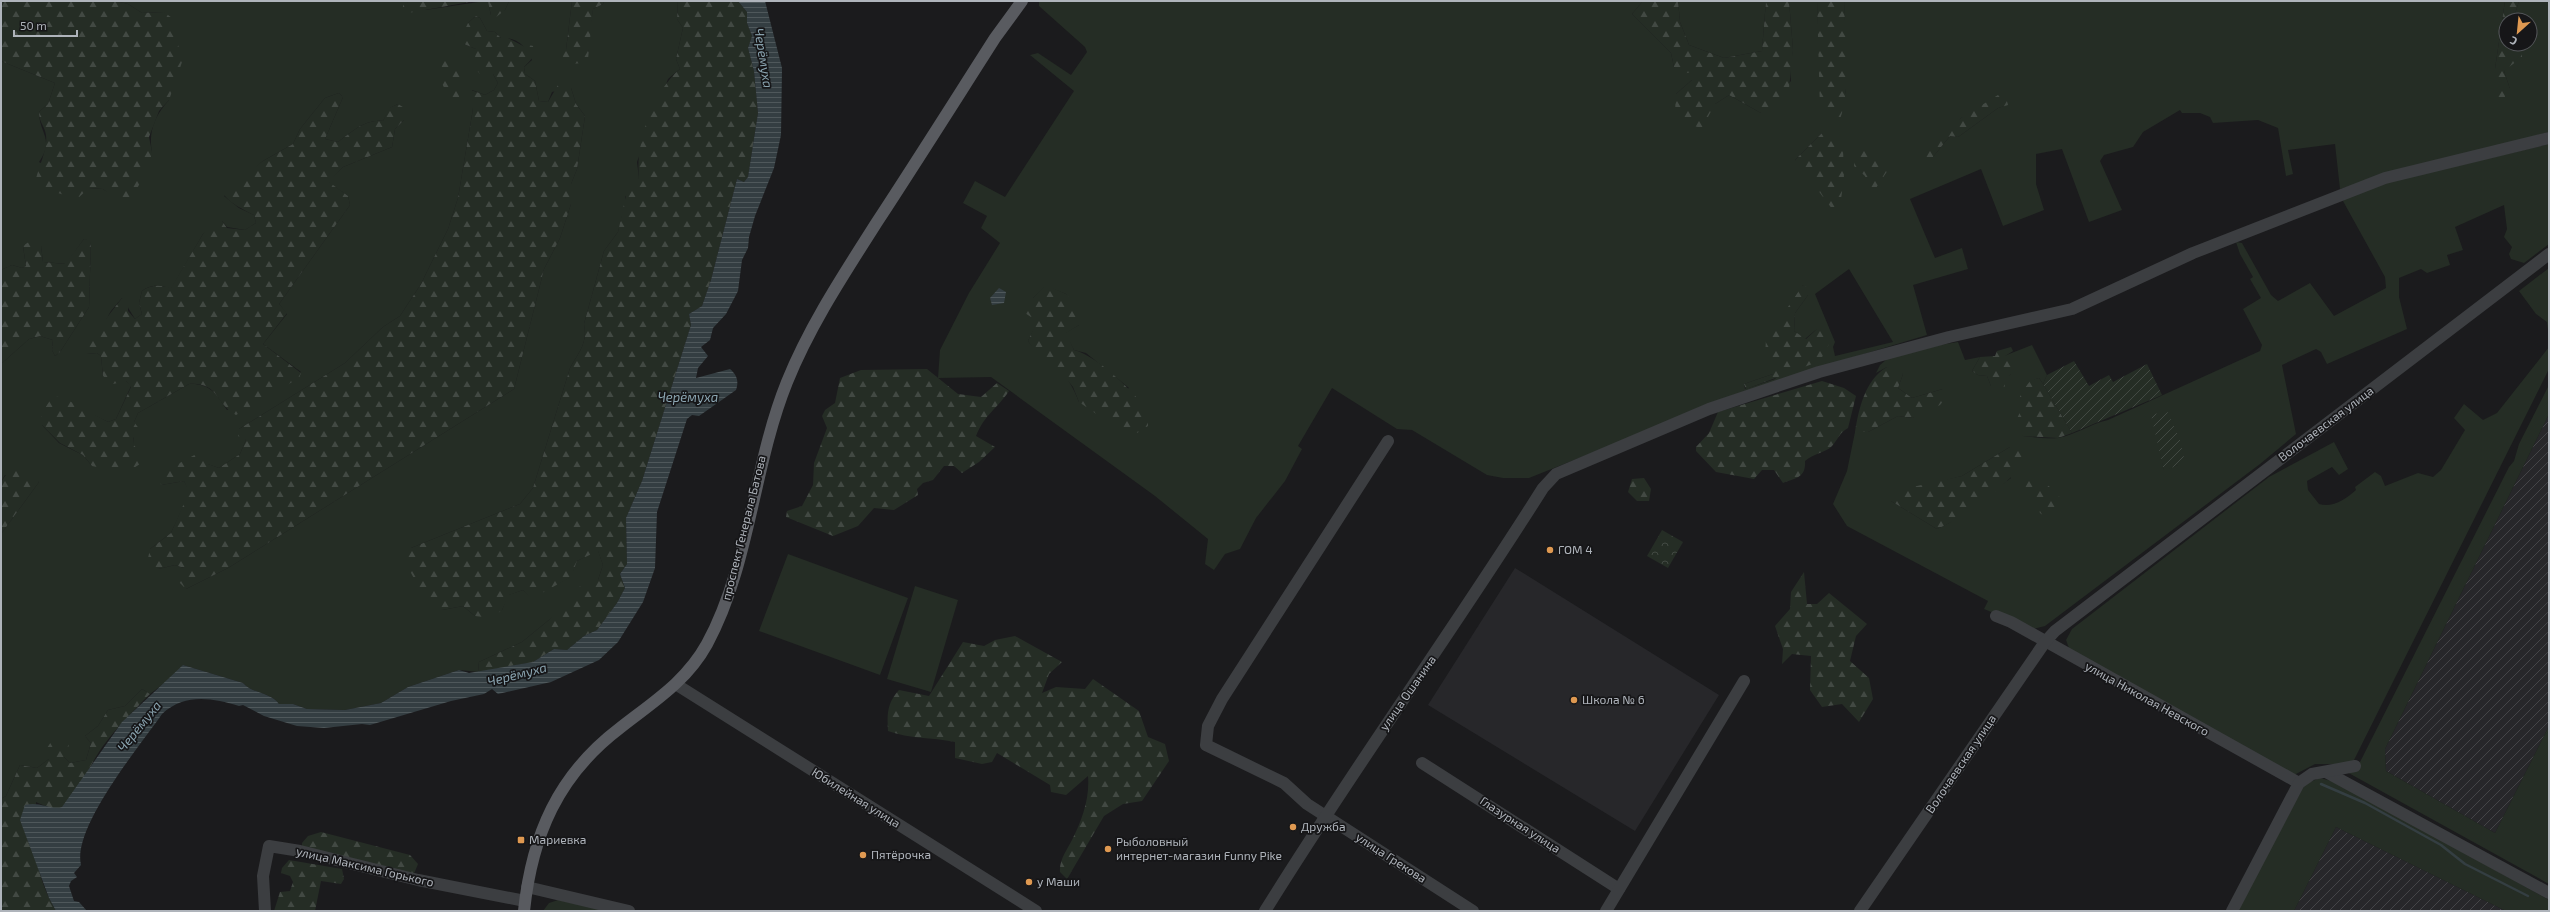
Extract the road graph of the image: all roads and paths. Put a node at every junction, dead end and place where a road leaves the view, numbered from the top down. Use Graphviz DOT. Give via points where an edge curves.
graph roads {
  1 [pos="1022,1"];
  2 [pos="2549,138"];
  3 [pos="2549,254"];
  4 [pos="1388,441"];
  5 [pos="1996,616"];
  6 [pos="2045,642"];
  7 [pos="1744,681"];
  8 [pos="677,685"];
  9 [pos="1422,763"];
  10 [pos="2355,766"];
  11 [pos="2326,772"];
  12 [pos="2298,783"];
  13 [pos="1325,816"];
  14 [pos="527,887"];
  15 [pos="1619,889"];
  16 [pos="2549,893"];
  17 [pos="525,906"];
  18 [pos="265,911"];
  19 [pos="629,911"];
  20 [pos="1036,911"];
  21 [pos="1265,911"];
  22 [pos="1473,911"];
  23 [pos="1606,911"];
  24 [pos="1860,911"];
  25 [pos="2232,911"];
  1 -- 8 [label="main road, проспект Генерала Батова" via="995,38 826,302 798,357 771,424 738,561 724,606 704,648"];
  2 -- 13 [label="street, улица Ошанина" via="2385,178 2193,253 2072,309 1949,337 1819,372 1709,409 1567,468 1552,477"];
  3 -- 6 [label="street, Волочаевская улица" via="2103,594"];
  4 -- 13 [label="street, улица Грекова" via="1222,699 1208,726 1206,745 1217,753 1241,760 1284,783"];
  5 -- 6 [label="street, улица Николая Невского"];
  6 -- 12 [label="street, улица Николая Невского"];
  6 -- 24 [label="street, Волочаевская улица"];
  7 -- 15 [label="street"];
  8 -- 14 [label="main road, проспект Генерала Батова" via="611,735 570,775 543,826"];
  8 -- 20 [label="street, Юбилейная улица"];
  9 -- 15 [label="street, Глазурная улица"];
  10 -- 11 [label="street"];
  11 -- 12 [label="street" via="2307,776"];
  11 -- 16 [label="street"];
  12 -- 25 [label="street"];
  13 -- 21 [label="street, улица Ошанина"];
  13 -- 22 [label="street, улица Грекова"];
  14 -- 17 [label="main road, проспект Генерала Батова"];
  14 -- 19 [label="street"];
  15 -- 23 [label="street"];
  17 -- 18 [label="street, улица Максима Горького" via="300,851 269,846 263,876"];
}
